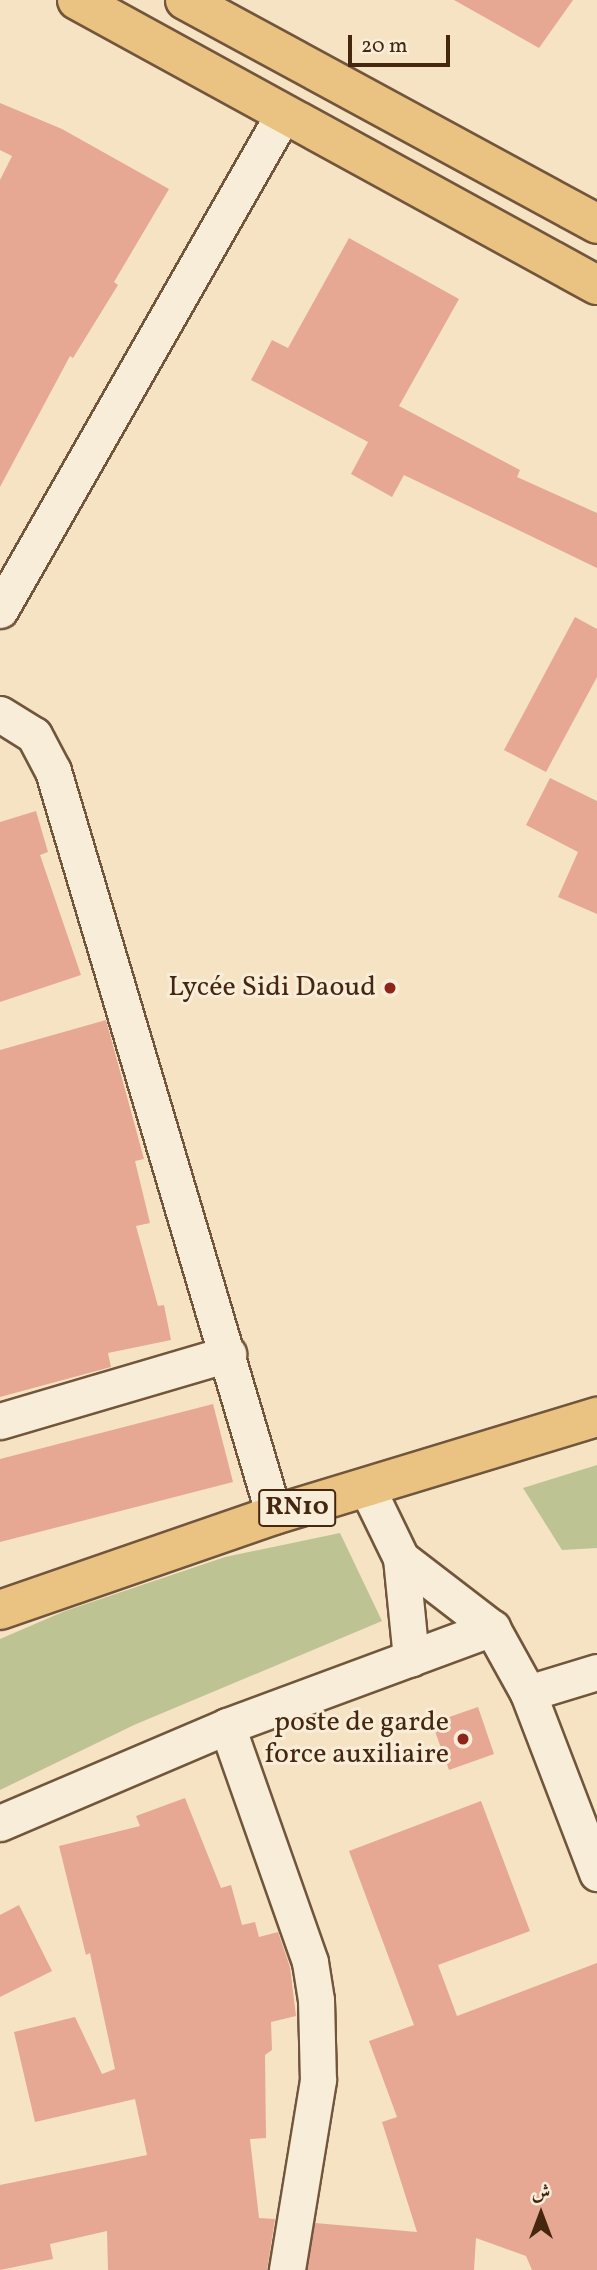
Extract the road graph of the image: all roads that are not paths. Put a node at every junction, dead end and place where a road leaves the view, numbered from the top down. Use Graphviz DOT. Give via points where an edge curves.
graph roads {
  1 [pos="77,0"];
  2 [pos="185,0"];
  3 [pos="311,68"];
  4 [pos="285,114"];
  5 [pos="597,224"];
  6 [pos="597,285"];
  7 [pos="0,610"];
  8 [pos="0,714"];
  9 [pos="228,1354"];
  10 [pos="597,1417"];
  11 [pos="0,1420"];
  12 [pos="366,1486"];
  13 [pos="274,1515"];
  14 [pos="401,1558"];
  15 [pos="0,1610"];
  16 [pos="492,1628"];
  17 [pos="411,1659"];
  18 [pos="597,1672"];
  19 [pos="528,1693"];
  20 [pos="227,1726"];
  21 [pos="0,1823"];
  22 [pos="597,1873"];
  23 [pos="287,2270"];
  1 -- 4 [label="main road"];
  2 -- 3 [label="main road"];
  3 -- 4 [label="main road"];
  3 -- 5 [label="main road"];
  4 -- 6 [label="main road"];
  4 -- 7 [label="street"];
  8 -- 9 [label="street" via="34,735 53,771"];
  9 -- 11 [label="street"];
  9 -- 13 [label="street"];
  10 -- 12 [label="main road, RN10"];
  12 -- 13 [label="main road, RN10"];
  12 -- 14 [label="street"];
  13 -- 15 [label="main road, RN10"];
  14 -- 16 [label="street"];
  14 -- 17 [label="street"];
  16 -- 17 [label="street"];
  16 -- 19 [label="street"];
  17 -- 20 [label="street"];
  18 -- 19 [label="street"];
  19 -- 22 [label="street"];
  20 -- 21 [label="street"];
  20 -- 23 [label="street" via="310,1962 316,2000 318,2080"];
}
